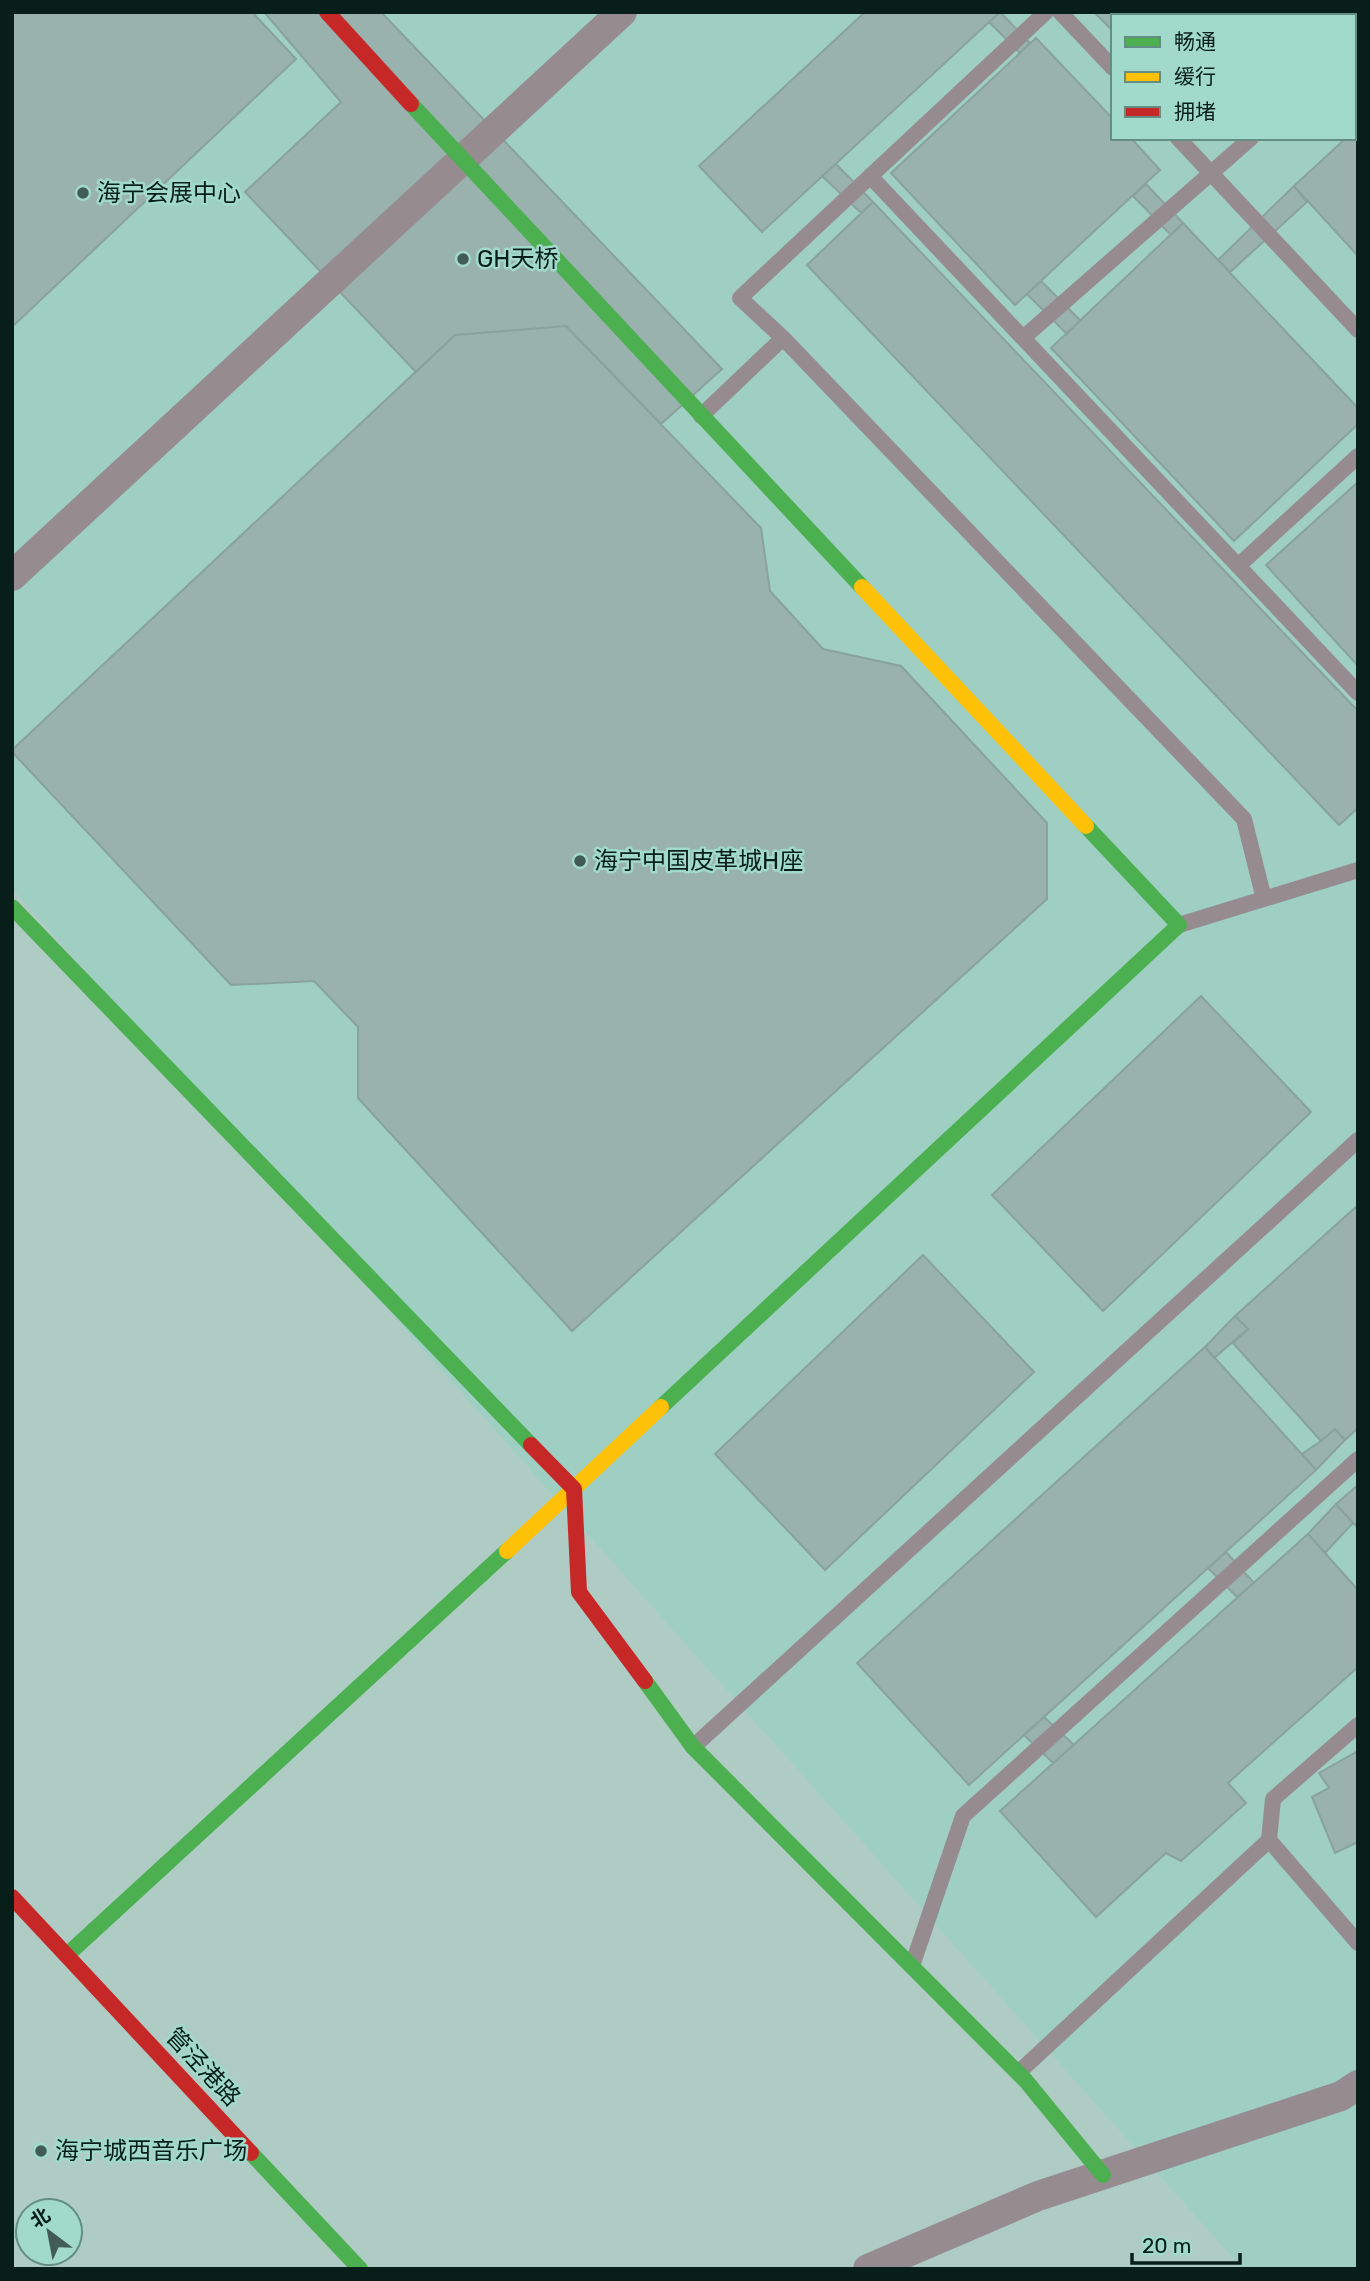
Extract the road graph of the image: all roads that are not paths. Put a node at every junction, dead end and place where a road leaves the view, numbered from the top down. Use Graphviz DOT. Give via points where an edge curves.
graph roads {
  1 [pos="327,12"];
  2 [pos="622,12"];
  3 [pos="1046,12"];
  4 [pos="1060,12"];
  5 [pos="1111,66"];
  6 [pos="1180,140"];
  7 [pos="1249,140"];
  8 [pos="461,160"];
  9 [pos="1211,173"];
  10 [pos="870,176"];
  11 [pos="1358,331"];
  12 [pos="783,338"];
  13 [pos="1023,338"];
  14 [pos="701,416"];
  15 [pos="1358,456"];
  16 [pos="1238,566"];
  17 [pos="12,576"];
  18 [pos="1358,693"];
  19 [pos="1358,870"];
  20 [pos="1264,899"];
  21 [pos="12,907"];
  22 [pos="1179,925"];
  23 [pos="1358,1140"];
  24 [pos="1358,1459"];
  25 [pos="575,1489"];
  26 [pos="1358,1726"];
  27 [pos="693,1747"];
  28 [pos="1269,1840"];
  29 [pos="12,1897"];
  30 [pos="1351,1922"];
  31 [pos="1358,1943"];
  32 [pos="67,1955"];
  33 [pos="912,1966"];
  34 [pos="1018,2073"];
  35 [pos="1358,2085"];
  36 [pos="1103,2175"];
  37 [pos="360,2269"];
  38 [pos="868,2269"];
  1 -- 8 [label="street"];
  2 -- 8 [label="street"];
  3 -- 10 [label="lane"];
  4 -- 5 [label="lane"];
  6 -- 9 [label="lane"];
  7 -- 9 [label="lane"];
  8 -- 14 [label="street"];
  8 -- 17 [label="street"];
  9 -- 11 [label="lane"];
  9 -- 13 [label="lane"];
  10 -- 12 [label="lane" via="740,298"];
  10 -- 13 [label="lane"];
  12 -- 14 [label="lane"];
  12 -- 20 [label="lane" via="1244,819"];
  13 -- 16 [label="lane"];
  14 -- 22 [label="street"];
  15 -- 16 [label="lane"];
  16 -- 18 [label="lane"];
  19 -- 20 [label="lane"];
  20 -- 22 [label="lane"];
  21 -- 25 [label="street"];
  22 -- 25 [label="street"];
  23 -- 27 [label="lane"];
  24 -- 33 [label="lane" via="962,1816"];
  25 -- 27 [label="street" via="579,1592"];
  25 -- 32 [label="street"];
  26 -- 28 [label="lane" via="1273,1799"];
  27 -- 33 [label="street"];
  28 -- 30 [label="lane"];
  28 -- 34 [label="lane"];
  29 -- 32 [label="street, 管泾港路"];
  30 -- 31 [label="lane"];
  32 -- 37 [label="street, 管泾港路"];
  33 -- 34 [label="street"];
  34 -- 36 [label="street"];
  35 -- 36 [label="street" via="1341,2096"];
  36 -- 38 [label="street" via="1038,2196"];
}
